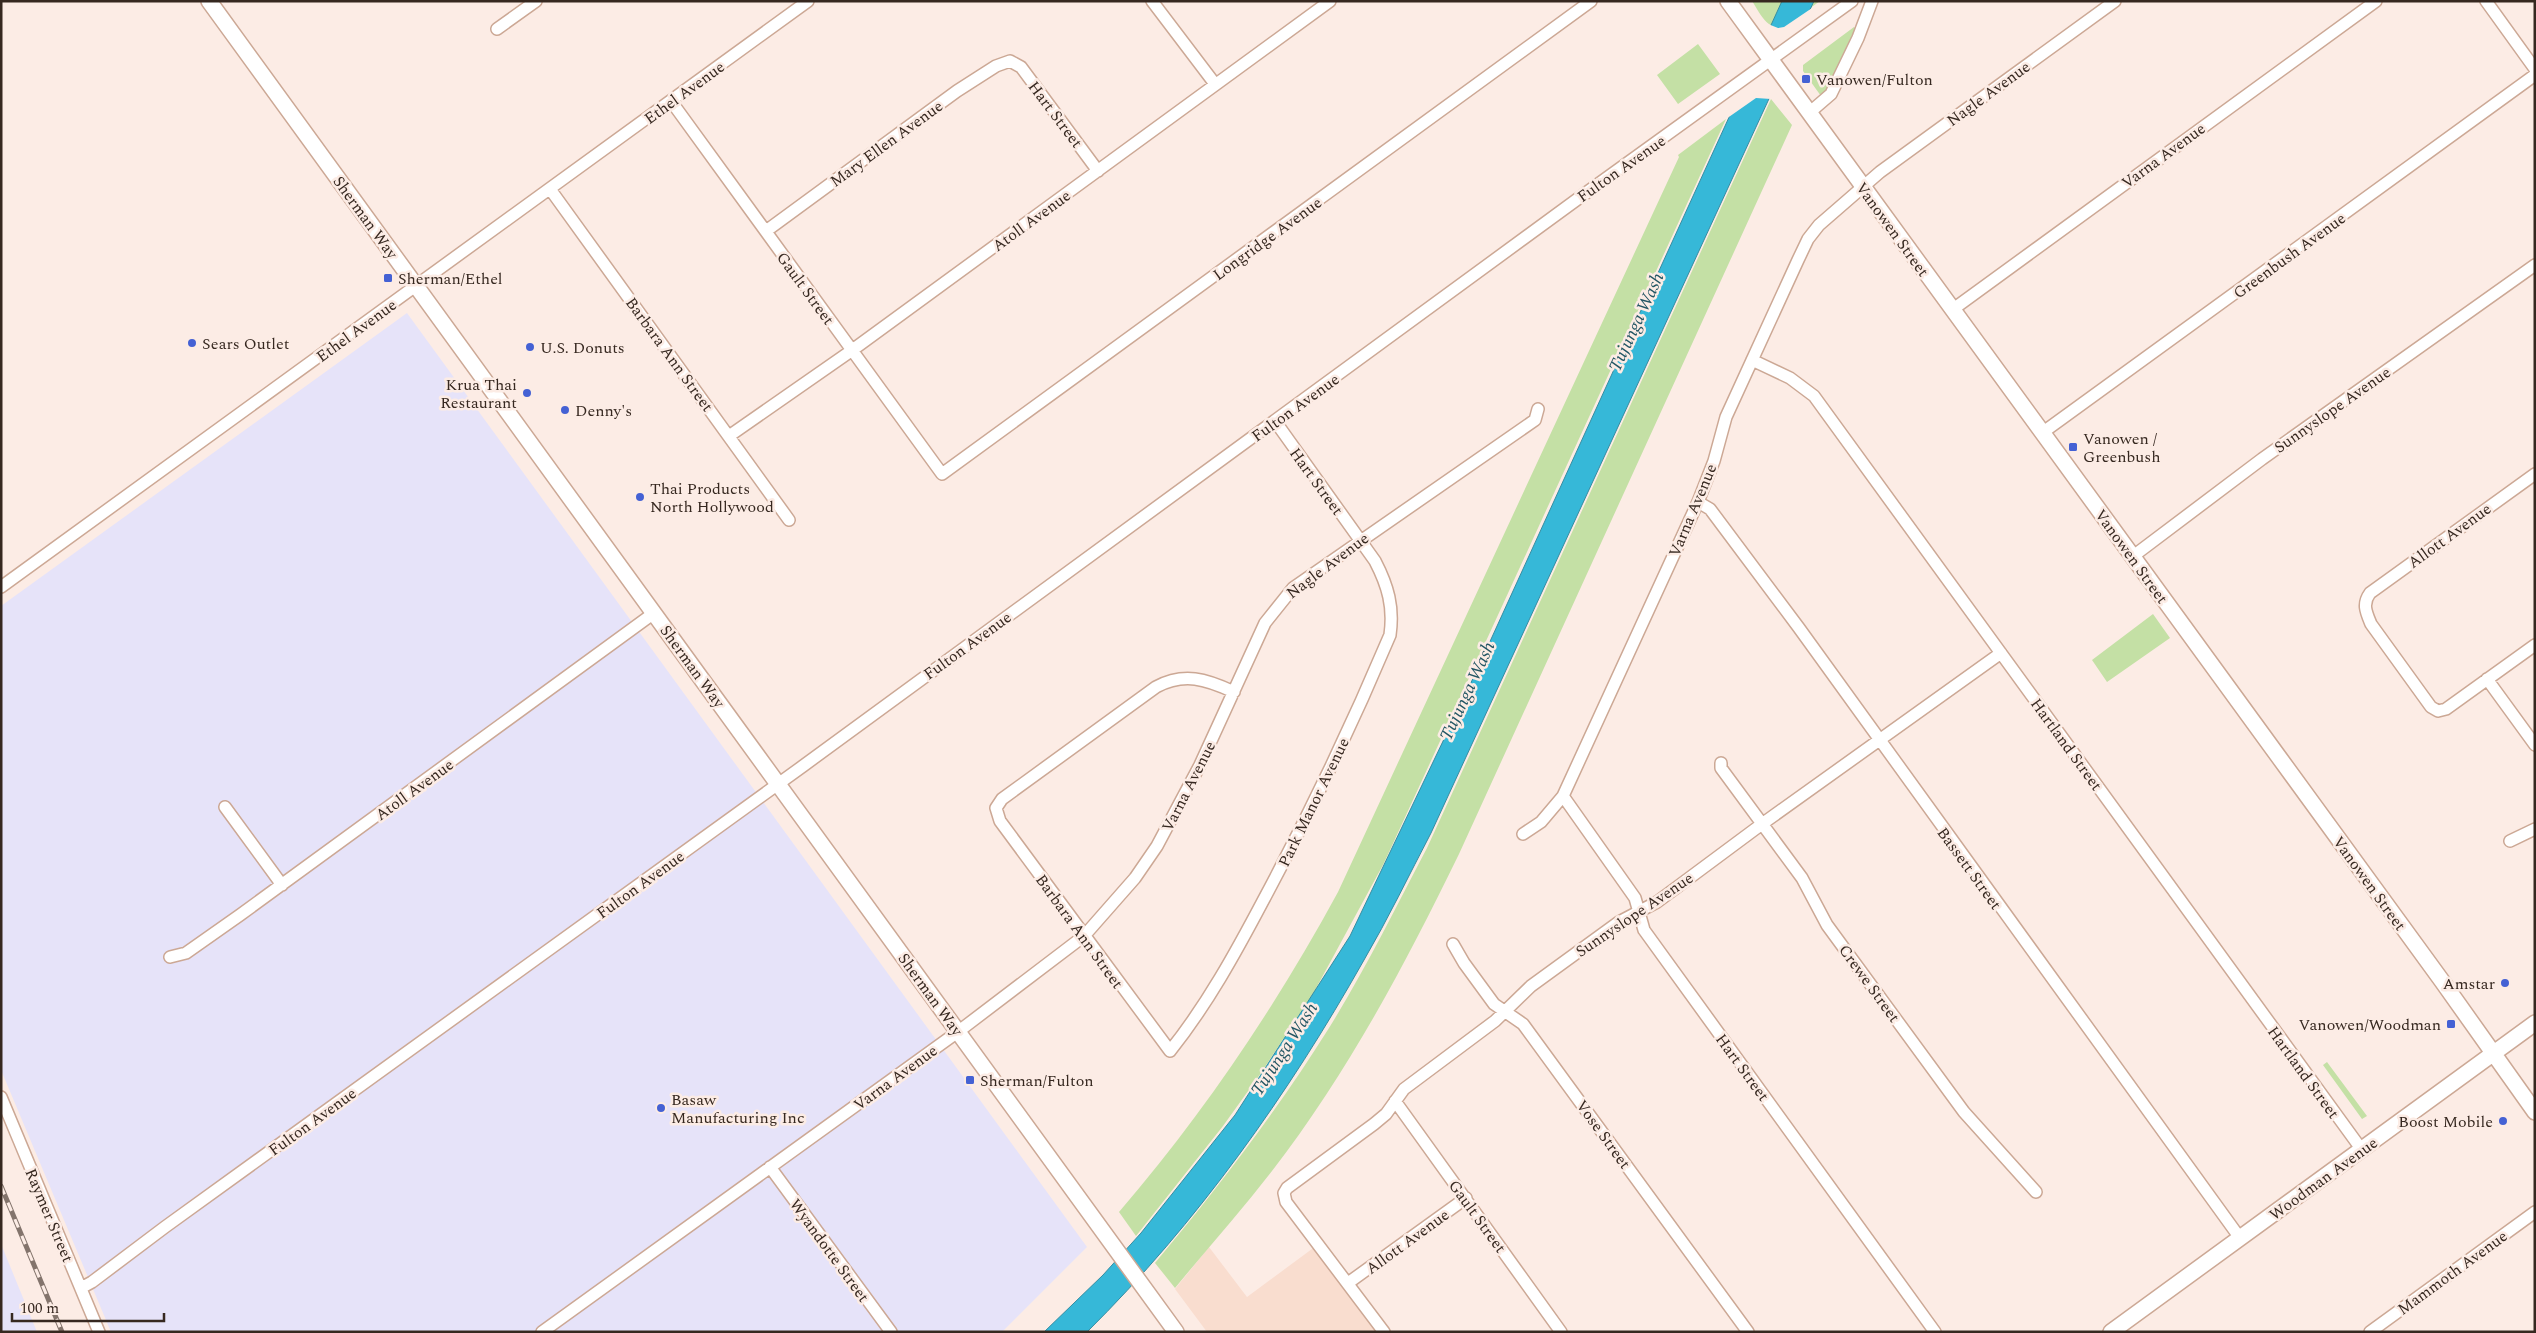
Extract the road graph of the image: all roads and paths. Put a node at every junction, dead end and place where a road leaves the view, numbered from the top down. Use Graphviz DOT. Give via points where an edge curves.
graph roads {
  1 [pos="210,1"];
  2 [pos="536,1"];
  3 [pos="808,1"];
  4 [pos="1152,1"];
  5 [pos="1330,1"];
  6 [pos="1591,1"];
  7 [pos="1728,1"];
  8 [pos="1852,1"];
  9 [pos="1872,1"];
  10 [pos="2116,1"];
  11 [pos="2376,1"];
  12 [pos="2486,1"];
  13 [pos="498,29"];
  14 [pos="1771,60"];
  15 [pos="1010,61"];
  16 [pos="2535,69"];
  17 [pos="2535,75"];
  18 [pos="1215,84"];
  19 [pos="672,101"];
  20 [pos="1809,112"];
  21 [pos="1098,172"];
  22 [pos="1862,187"];
  23 [pos="550,189"];
  24 [pos="766,231"];
  25 [pos="2535,265"];
  26 [pos="416,286"];
  27 [pos="1952,310"];
  28 [pos="851,351"];
  29 [pos="1752,360"];
  30 [pos="1538,409"];
  31 [pos="1275,422"];
  32 [pos="2042,433"];
  33 [pos="729,436"];
  34 [pos="942,474"];
  35 [pos="2535,474"];
  36 [pos="1698,502"];
  37 [pos="789,520"];
  38 [pos="1360,540"];
  39 [pos="2132,557"];
  40 [pos="1,587"];
  41 [pos="654,613"];
  42 [pos="2535,645"];
  43 [pos="2001,653"];
  44 [pos="2487,679"];
  45 [pos="1234,692"];
  46 [pos="1878,740"];
  47 [pos="2535,745"];
  48 [pos="1721,763"];
  49 [pos="778,784"];
  50 [pos="1563,796"];
  51 [pos="226,807"];
  52 [pos="1762,824"];
  53 [pos="2535,829"];
  54 [pos="1523,834"];
  55 [pos="2510,841"];
  56 [pos="282,885"];
  57 [pos="1637,913"];
  58 [pos="1084,936"];
  59 [pos="1453,944"];
  60 [pos="170,957"];
  61 [pos="1506,1012"];
  62 [pos="2535,1023"];
  63 [pos="959,1032"];
  64 [pos="1170,1051"];
  65 [pos="2493,1053"];
  66 [pos="1,1097"];
  67 [pos="1395,1101"];
  68 [pos="2535,1112"];
  69 [pos="2362,1150"];
  70 [pos="770,1167"];
  71 [pos="2036,1192"];
  72 [pos="1466,1198"];
  73 [pos="2535,1212"];
  74 [pos="2240,1238"];
  75 [pos="1348,1283"];
  76 [pos="81,1288"];
  77 [pos="99,1332"];
  78 [pos="542,1332"];
  79 [pos="891,1332"];
  80 [pos="1176,1332"];
  81 [pos="1384,1332"];
  82 [pos="1561,1332"];
  83 [pos="1748,1332"];
  84 [pos="1935,1332"];
  85 [pos="2112,1332"];
  86 [pos="2370,1332"];
  1 -- 26 [label="main road, Sherman Way"];
  2 -- 13 [label="street"];
  3 -- 19 [label="street, Ethel Avenue"];
  4 -- 18 [label="street"];
  5 -- 18 [label="street, Atoll Avenue"];
  6 -- 34 [label="street, Longridge Avenue"];
  7 -- 14 [label="main road, Vanowen Street"];
  8 -- 14 [label="street, Fulton Avenue"];
  9 -- 20 [label="street" via="1831,94"];
  10 -- 22 [label="street, Nagle Avenue"];
  11 -- 27 [label="street, Varna Avenue"];
  12 -- 16 [label="street"];
  14 -- 20 [label="main road, Vanowen Street"];
  14 -- 31 [label="street, Fulton Avenue"];
  15 -- 21 [label="street, Hart Street" via="1021,67"];
  15 -- 24 [label="street, Mary Ellen Avenue" via="996,66 957,92"];
  17 -- 32 [label="street, Greenbush Avenue"];
  18 -- 21 [label="street, Atoll Avenue"];
  19 -- 23 [label="street, Ethel Avenue"];
  19 -- 24 [label="street, Gault Street"];
  20 -- 22 [label="main road, Vanowen Street"];
  21 -- 28 [label="street, Atoll Avenue"];
  22 -- 27 [label="main road, Vanowen Street"];
  22 -- 29 [label="street, Varna Avenue" via="1808,239"];
  23 -- 26 [label="street, Ethel Avenue"];
  23 -- 33 [label="street, Barbara Ann Street"];
  24 -- 28 [label="street, Gault Street"];
  25 -- 39 [label="street, Sunnyslope Avenue"];
  26 -- 40 [label="street, Ethel Avenue"];
  26 -- 41 [label="main road, Sherman Way"];
  27 -- 32 [label="main road, Vanowen Street"];
  28 -- 33 [label="street, Atoll Avenue"];
  28 -- 34 [label="street, Gault Street"];
  29 -- 36 [label="street, Varna Avenue" via="1726,417"];
  29 -- 43 [label="street, Hartland Street" via="1790,378 1814,396"];
  30 -- 38 [label="street, Nagle Avenue" via="1535,420"];
  31 -- 38 [label="street, Hart Street"];
  31 -- 49 [label="street, Fulton Avenue"];
  32 -- 39 [label="main road, Vanowen Street"];
  33 -- 37 [label="street, Barbara Ann Street"];
  35 -- 44 [label="street, Allott Avenue" via="2366,599 2365,610 2372,624 2431,707 2438,711 2446,709"];
  36 -- 46 [label="street, Bassett Street" via="1710,509"];
  36 -- 50 [label="street, Varna Avenue"];
  38 -- 45 [label="street, Nagle Avenue" via="1293,588 1275,608 1265,622"];
  38 -- 64 [label="street, Park Manor Avenue" via="1386,581 1392,618 1390,635 1295,842 1237,950"];
  39 -- 65 [label="main road, Vanowen Street"];
  41 -- 49 [label="main road, Sherman Way"];
  41 -- 56 [label="street, Atoll Avenue"];
  42 -- 44 [label="street"];
  43 -- 46 [label="street, Sunnyslope Avenue"];
  43 -- 69 [label="street, Hartland Street"];
  44 -- 47 [label="street"];
  45 -- 58 [label="street, Varna Avenue" via="1157,846 1135,878"];
  45 -- 58 [label="street, Barbara Ann Street" via="1200,678 1169,680 1002,799 996,808 1000,821"];
  46 -- 52 [label="street, Sunnyslope Avenue"];
  46 -- 74 [label="street, Bassett Street"];
  48 -- 52 [label="street, Crewe Street" via="1721,768"];
  49 -- 63 [label="main road, Sherman Way"];
  49 -- 76 [label="street, Fulton Avenue"];
  50 -- 54 [label="street, Varna Avenue" via="1541,822"];
  50 -- 57 [label="street, Hart Street" via="1635,898"];
  51 -- 56 [label="street"];
  52 -- 57 [label="street, Sunnyslope Avenue" via="1657,902"];
  52 -- 71 [label="street, Crewe Street" via="1802,878 1827,925 1964,1112"];
  53 -- 55 [label="street"];
  56 -- 60 [label="street, Atoll Avenue" via="186,953"];
  57 -- 61 [label="street, Sunnyslope Avenue" via="1618,922 1531,986"];
  57 -- 84 [label="street, Hart Street" via="1644,930"];
  58 -- 63 [label="street, Varna Avenue"];
  58 -- 64 [label="street, Barbara Ann Street"];
  59 -- 61 [label="street, Vose Street" via="1494,1004"];
  61 -- 67 [label="street, Sunnyslope Avenue" via="1408,1085"];
  61 -- 83 [label="street, Vose Street" via="1523,1024"];
  62 -- 65 [label="main road, Woodman Avenue"];
  63 -- 70 [label="street, Varna Avenue"];
  63 -- 80 [label="main road, Sherman Way"];
  65 -- 68 [label="main road, Vanowen Street"];
  65 -- 69 [label="main road, Woodman Avenue"];
  66 -- 76 [label="street, Raymer Street"];
  67 -- 72 [label="street, Gault Street"];
  67 -- 75 [label="street, Sunnyslope Avenue" via="1374,1124 1284,1193 1292,1210"];
  69 -- 74 [label="main road, Woodman Avenue"];
  70 -- 78 [label="street, Varna Avenue"];
  70 -- 79 [label="street, Wyandotte Street"];
  72 -- 75 [label="street, Allott Avenue"];
  72 -- 82 [label="street, Gault Street"];
  73 -- 86 [label="street, Mammoth Avenue"];
  74 -- 85 [label="main road, Woodman Avenue"];
  75 -- 81 [label="street"];
  76 -- 77 [label="street, Raymer Street"];
}
